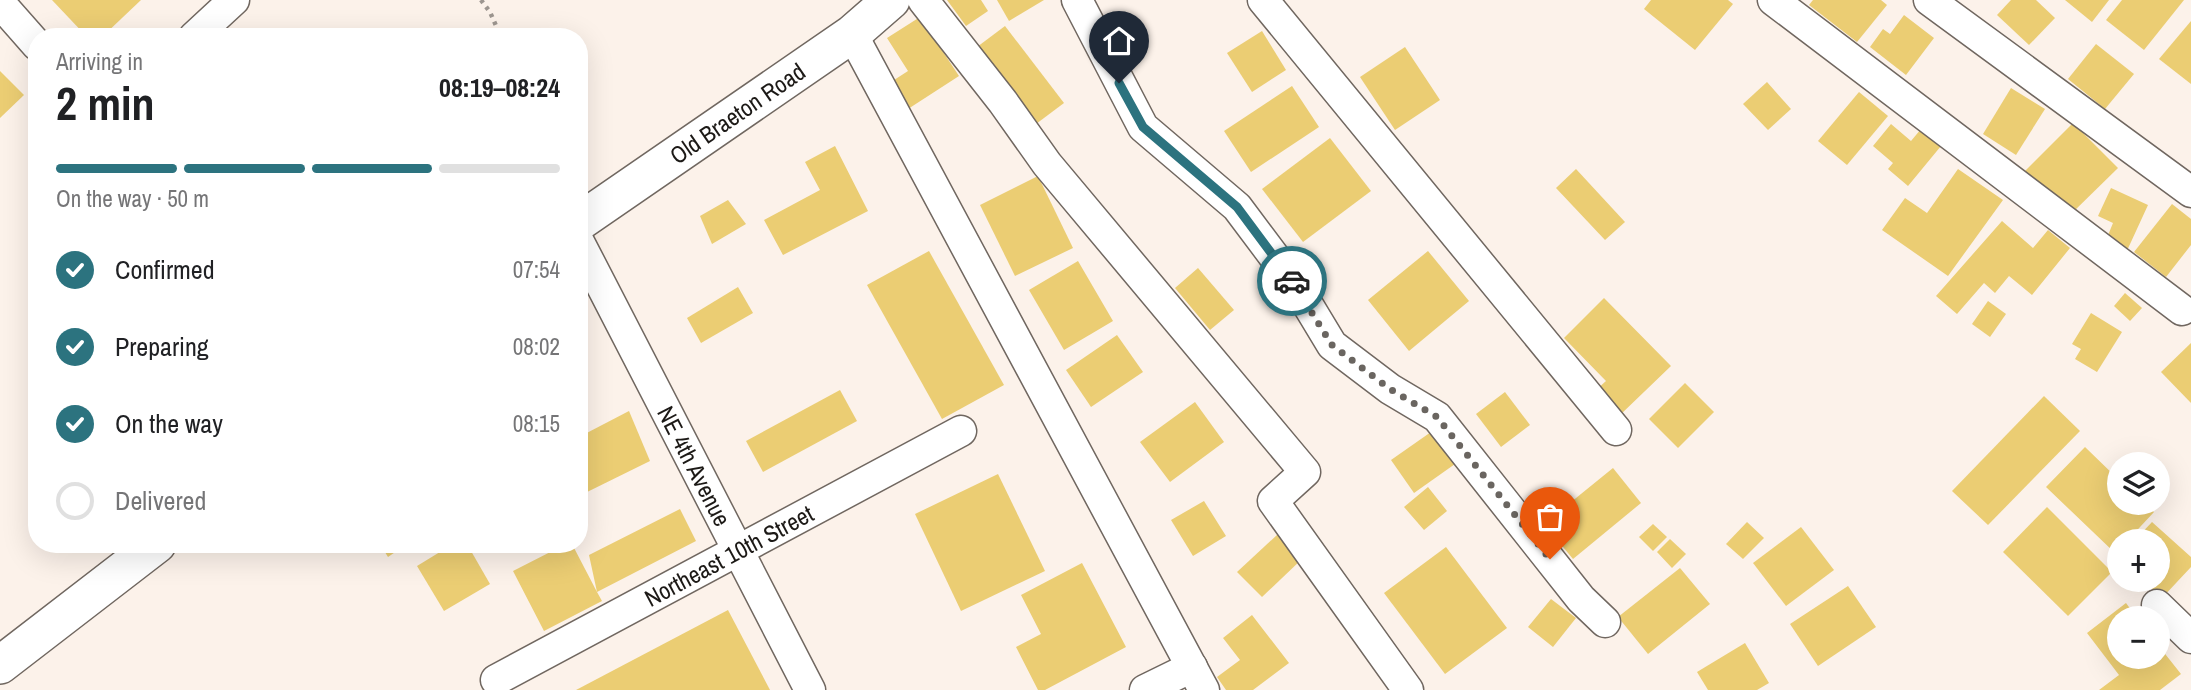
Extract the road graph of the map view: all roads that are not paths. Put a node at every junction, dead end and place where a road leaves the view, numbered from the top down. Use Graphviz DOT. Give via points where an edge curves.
graph roads {
  1 [pos="234,0"];
  2 [pos="891,0"];
  3 [pos="923,0"];
  4 [pos="1077,0"];
  5 [pos="1263,0"];
  6 [pos="1773,0"];
  7 [pos="1929,0"];
  8 [pos="0,3"];
  9 [pos="204,28"];
  10 [pos="852,34"];
  11 [pos="28,35"];
  12 [pos="2191,192"];
  13 [pos="588,216"];
  14 [pos="588,259"];
  15 [pos="2182,310"];
  16 [pos="1616,430"];
  17 [pos="961,431"];
  18 [pos="738,551"];
  19 [pos="145,553"];
  20 [pos="2157,605"];
  21 [pos="1605,622"];
  22 [pos="2191,638"];
  23 [pos="0,665"];
  24 [pos="1198,679"];
  25 [pos="496,680"];
  26 [pos="810,690"];
  27 [pos="1145,690"];
  28 [pos="1408,690"];
  1 -- 9 [label="street"];
  2 -- 10 [label="street, Old Braeton Road"];
  3 -- 28 [label="street" via="1046,164 1305,472 1273,500"];
  4 -- 21 [label="street" via="1143,127 1237,207 1332,345 1437,417 1581,599"];
  5 -- 16 [label="street"];
  6 -- 15 [label="street"];
  7 -- 12 [label="street"];
  8 -- 11 [label="street"];
  10 -- 13 [label="street, Old Braeton Road"];
  10 -- 24 [label="street"];
  14 -- 18 [label="street, NE 4th Avenue"];
  17 -- 18 [label="street, Northeast 10th Street"];
  18 -- 25 [label="street, Northeast 10th Street"];
  18 -- 26 [label="street, NE 4th Avenue"];
  19 -- 23 [label="street"];
  20 -- 22 [label="street"];
  24 -- 27 [label="street"];
}
